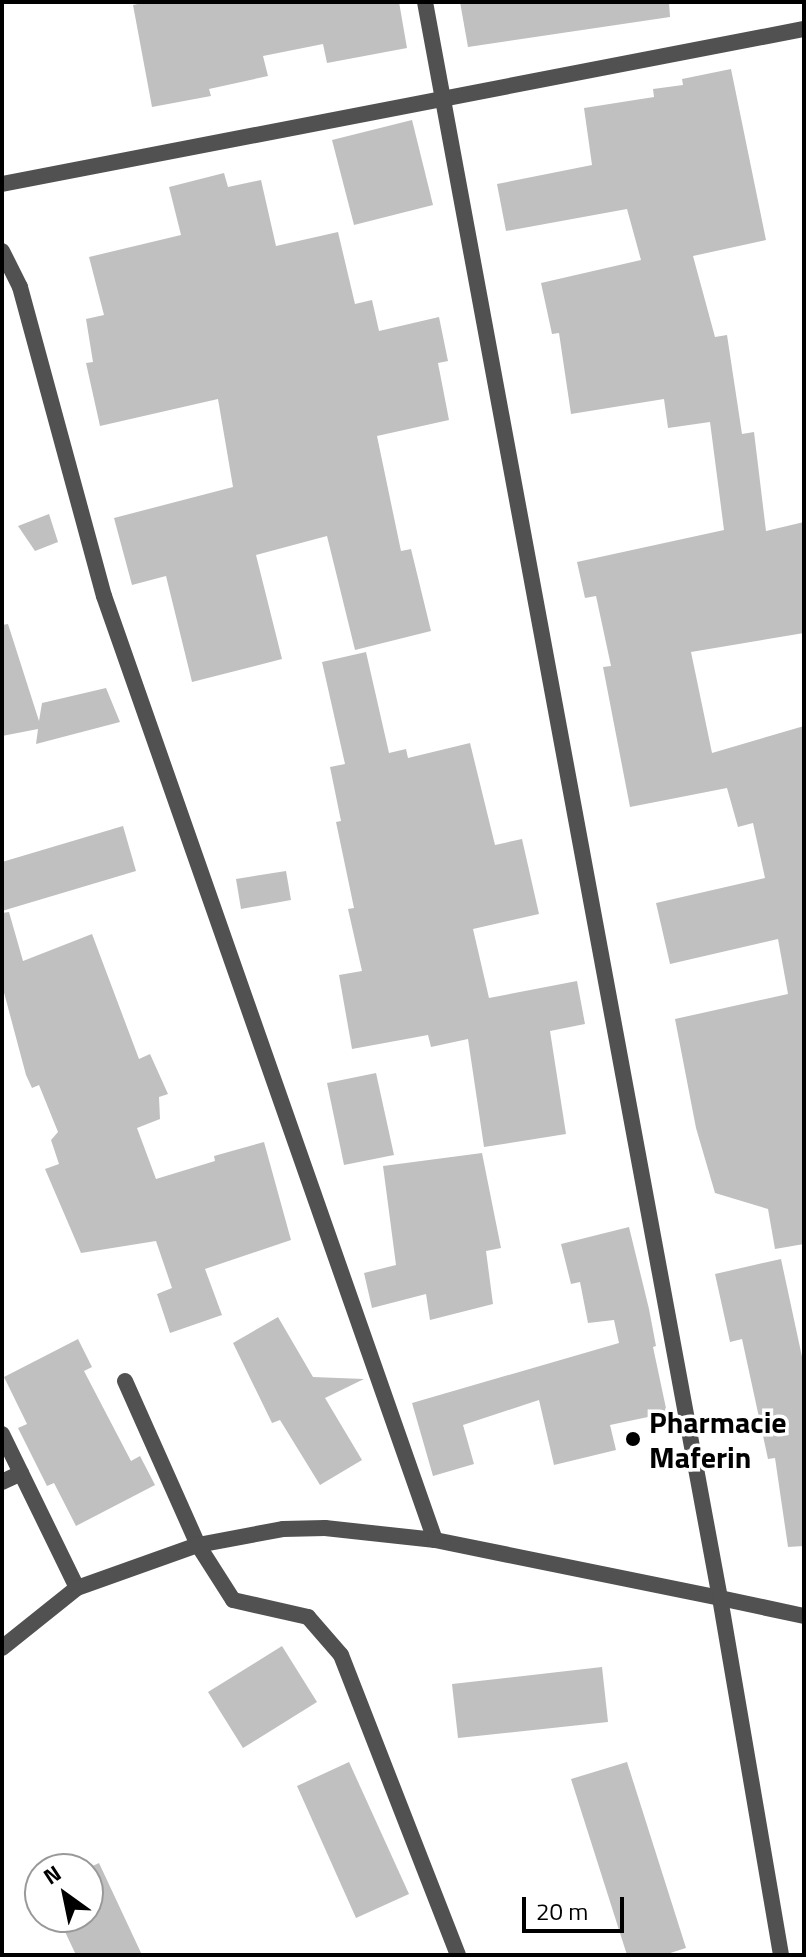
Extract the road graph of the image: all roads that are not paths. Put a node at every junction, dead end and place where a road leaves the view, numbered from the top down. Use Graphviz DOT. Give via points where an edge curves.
graph roads {
  1 [pos="425,2"];
  2 [pos="804,29"];
  3 [pos="444,97"];
  4 [pos="2,184"];
  5 [pos="2,251"];
  6 [pos="125,1381"];
  7 [pos="2,1434"];
  8 [pos="21,1473"];
  9 [pos="2,1482"];
  10 [pos="435,1540"];
  11 [pos="198,1545"];
  12 [pos="77,1588"];
  13 [pos="720,1598"];
  14 [pos="804,1616"];
  15 [pos="2,1648"];
  16 [pos="458,1955"];
  17 [pos="781,1955"];
  1 -- 3 [label="street"];
  2 -- 3 [label="street"];
  3 -- 4 [label="street"];
  3 -- 13 [label="street"];
  5 -- 10 [label="street" via="20,287 104,596"];
  6 -- 11 [label="street"];
  7 -- 8 [label="street"];
  8 -- 9 [label="street"];
  8 -- 12 [label="street"];
  10 -- 11 [label="street" via="325,1528 283,1529"];
  10 -- 13 [label="street"];
  11 -- 12 [label="street"];
  11 -- 16 [label="street" via="233,1600 308,1617 341,1655"];
  12 -- 15 [label="street"];
  13 -- 14 [label="street"];
  13 -- 17 [label="street"];
}
